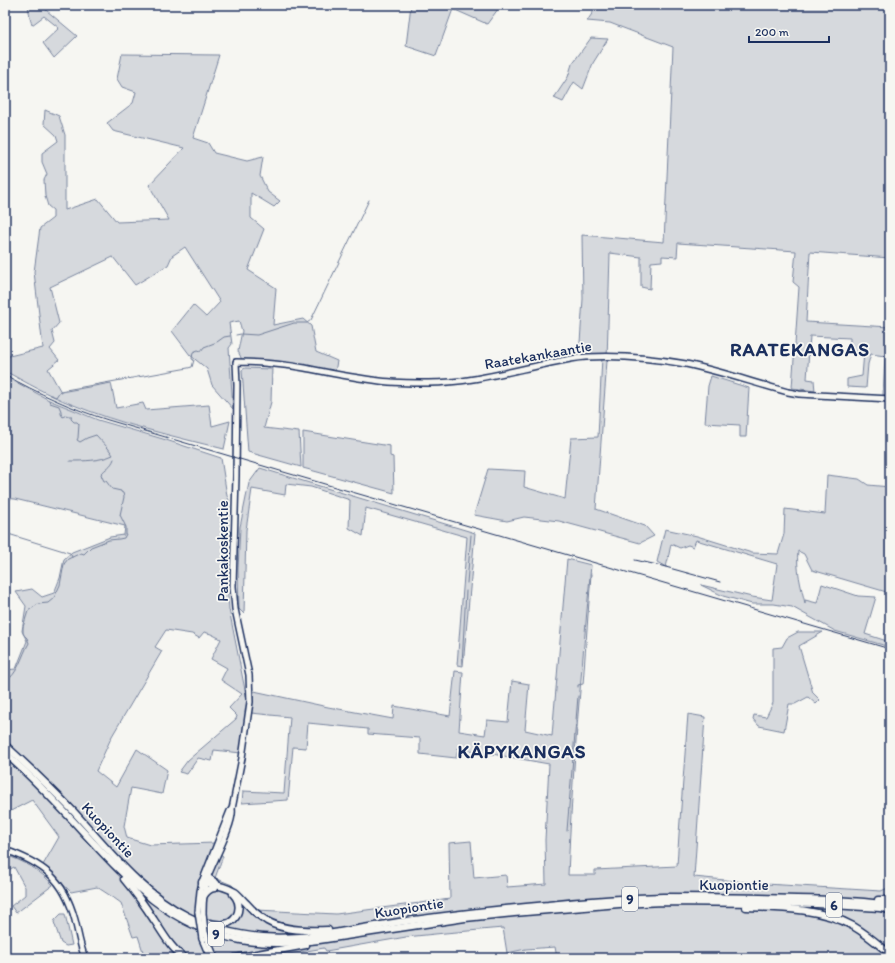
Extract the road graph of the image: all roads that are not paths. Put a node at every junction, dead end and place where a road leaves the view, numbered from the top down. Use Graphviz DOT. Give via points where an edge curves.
graph roads {
  1 [pos="236,362"];
  2 [pos="890,399"];
  3 [pos="5,745"];
  4 [pos="5,753"];
  5 [pos="5,850"];
  6 [pos="116,866"];
  7 [pos="204,882"];
  8 [pos="215,888"];
  9 [pos="203,897"];
  10 [pos="824,899"];
  11 [pos="890,900"];
  12 [pos="705,903"];
  13 [pos="778,903"];
  14 [pos="890,905"];
  15 [pos="560,906"];
  16 [pos="550,907"];
  17 [pos="890,910"];
  18 [pos="201,912"];
  19 [pos="184,915"];
  20 [pos="355,930"];
  21 [pos="336,937"];
  22 [pos="205,940"];
  23 [pos="890,954"];
  24 [pos="85,958"];
  25 [pos="185,958"];
  26 [pos="210,958"];
  27 [pos="215,958"];
  28 [pos="235,958"];
  1 -- 2 [label="main road, Raatekankaantie" via="298,367 381,382 430,383 503,374 585,357 620,356 687,364 798,394"];
  1 -- 7 [label="main road, Pankakoskentie" via="234,586 235,609 248,675 250,702 232,809"];
  3 -- 19 [label="highway, Kuopiontie / 9" via="54,792 136,879 168,906"];
  4 -- 6 [label="highway, Kuopiontie / 9" via="55,801"];
  5 -- 24 [label="main road" via="39,866 62,888 76,922"];
  6 -- 21 [label="highway, Kuopiontie / 9" via="166,910 210,932 240,940 270,943"];
  6 -- 25 [label="highway" via="173,948"];
  7 -- 8 [label="highway"];
  7 -- 9 [label="main road, Pankakoskentie"];
  7 -- 18 [label="main road, Pankakoskentie" via="199,901"];
  7 -- 20 [label="highway" via="234,892 267,922 278,926 303,930"];
  8 -- 9 [label="highway" via="208,890"];
  8 -- 19 [label="highway" via="230,892 237,898 238,914 231,922 209,923"];
  9 -- 18 [label="main road, Pankakoskentie"];
  10 -- 11 [label="highway"];
  10 -- 14 [label="highway, Kuopiontie / 9"];
  10 -- 15 [label="highway, Kuopiontie / 9" via="664,897"];
  12 -- 13 [label="highway, Kuopiontie / 9"];
  12 -- 15 [label="highway, Kuopiontie / 9"];
  12 -- 23 [label="highway" via="788,908 825,915 854,927"];
  13 -- 17 [label="highway, Kuopiontie / 6"];
  15 -- 16 [label="highway, Kuopiontie / 9"];
  16 -- 20 [label="highway, Kuopiontie / 9" via="465,913"];
  16 -- 21 [label="highway, Kuopiontie / 9"];
  18 -- 22 [label="main road, Pankakoskentie, bridge"];
  19 -- 20 [label="highway, Kuopiontie / 9" via="211,927 254,937 299,937"];
  21 -- 28 [label="highway" via="330,941"];
  22 -- 26 [label="main road, Pankakoskentie"];
  22 -- 27 [label="main road, Pankakoskentie"];
}
